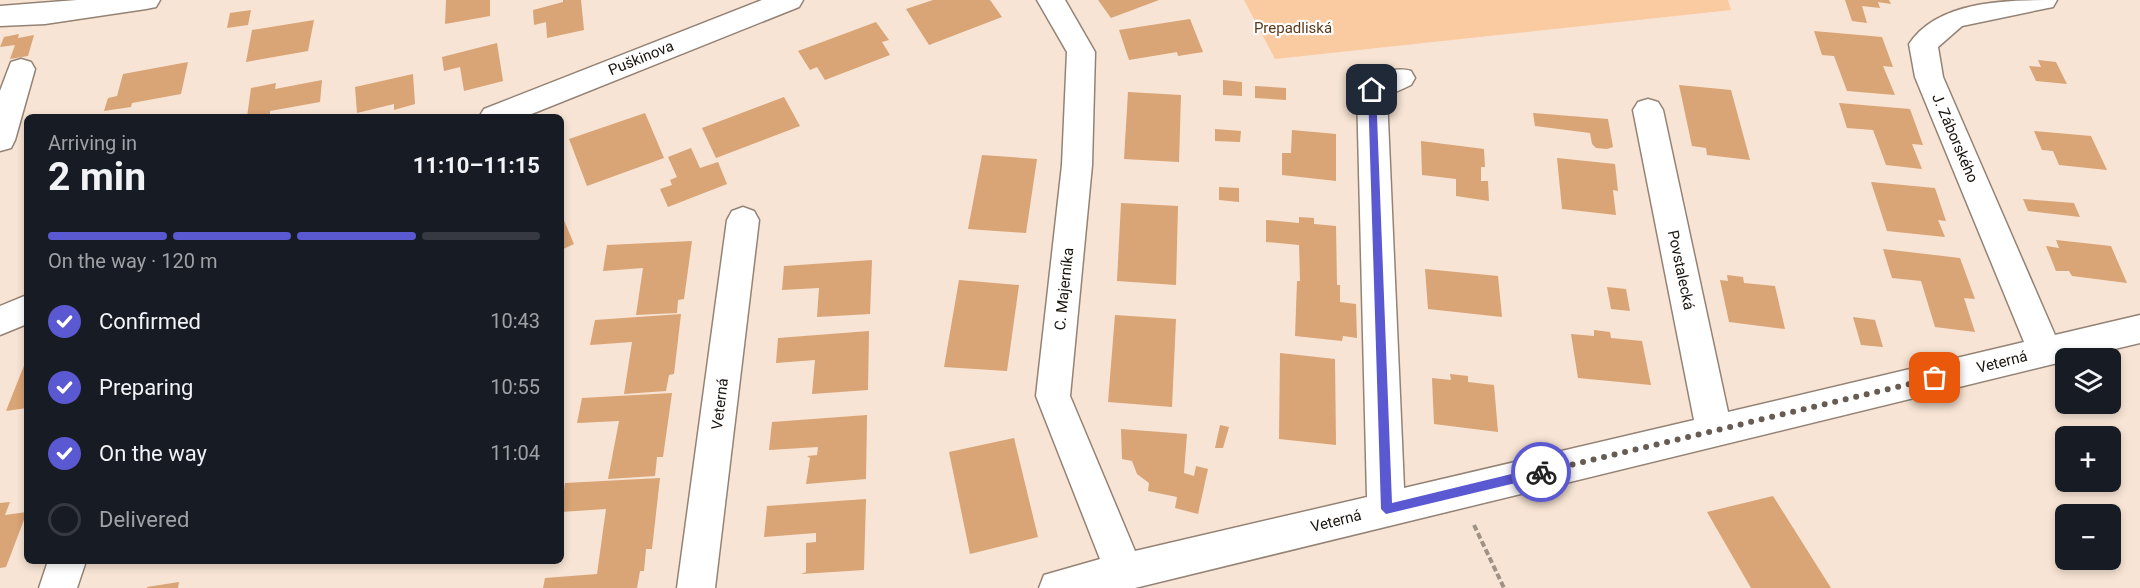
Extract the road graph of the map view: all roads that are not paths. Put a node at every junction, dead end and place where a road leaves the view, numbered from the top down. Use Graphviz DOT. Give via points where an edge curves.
graph roads {
  1 [pos="146,0"];
  2 [pos="789,0"];
  3 [pos="1051,0"];
  4 [pos="2043,0"];
  5 [pos="0,16"];
  6 [pos="21,69"];
  7 [pos="1401,78"];
  8 [pos="1648,110"];
  9 [pos="502,114"];
  10 [pos="0,140"];
  11 [pos="743,219"];
  12 [pos="24,310"];
  13 [pos="0,321"];
  14 [pos="2140,328"];
  15 [pos="2045,351"];
  16 [pos="1714,431"];
  17 [pos="1386,509"];
  18 [pos="66,564"];
  19 [pos="1124,572"];
  20 [pos="58,588"];
  21 [pos="696,588"];
  22 [pos="1058,588"];
  1 -- 5 [label="street"];
  2 -- 9 [label="street, Puškinova"];
  3 -- 19 [label="street, C. Majerníka" via="1081,52 1077,165 1053,396"];
  4 -- 15 [label="street, J. Záborského" via="1953,18 1923,44 1929,77"];
  6 -- 10 [label="street"];
  7 -- 17 [label="street" via="1372,90"];
  8 -- 16 [label="street, Povstalecká"];
  11 -- 21 [label="street, Veterná"];
  12 -- 13 [label="street"];
  14 -- 15 [label="street, Veterná"];
  15 -- 16 [label="street, Veterná"];
  16 -- 17 [label="street, Veterná"];
  17 -- 19 [label="street, Veterná"];
  18 -- 20 [label="street"];
  19 -- 22 [label="street, Veterná"];
}
